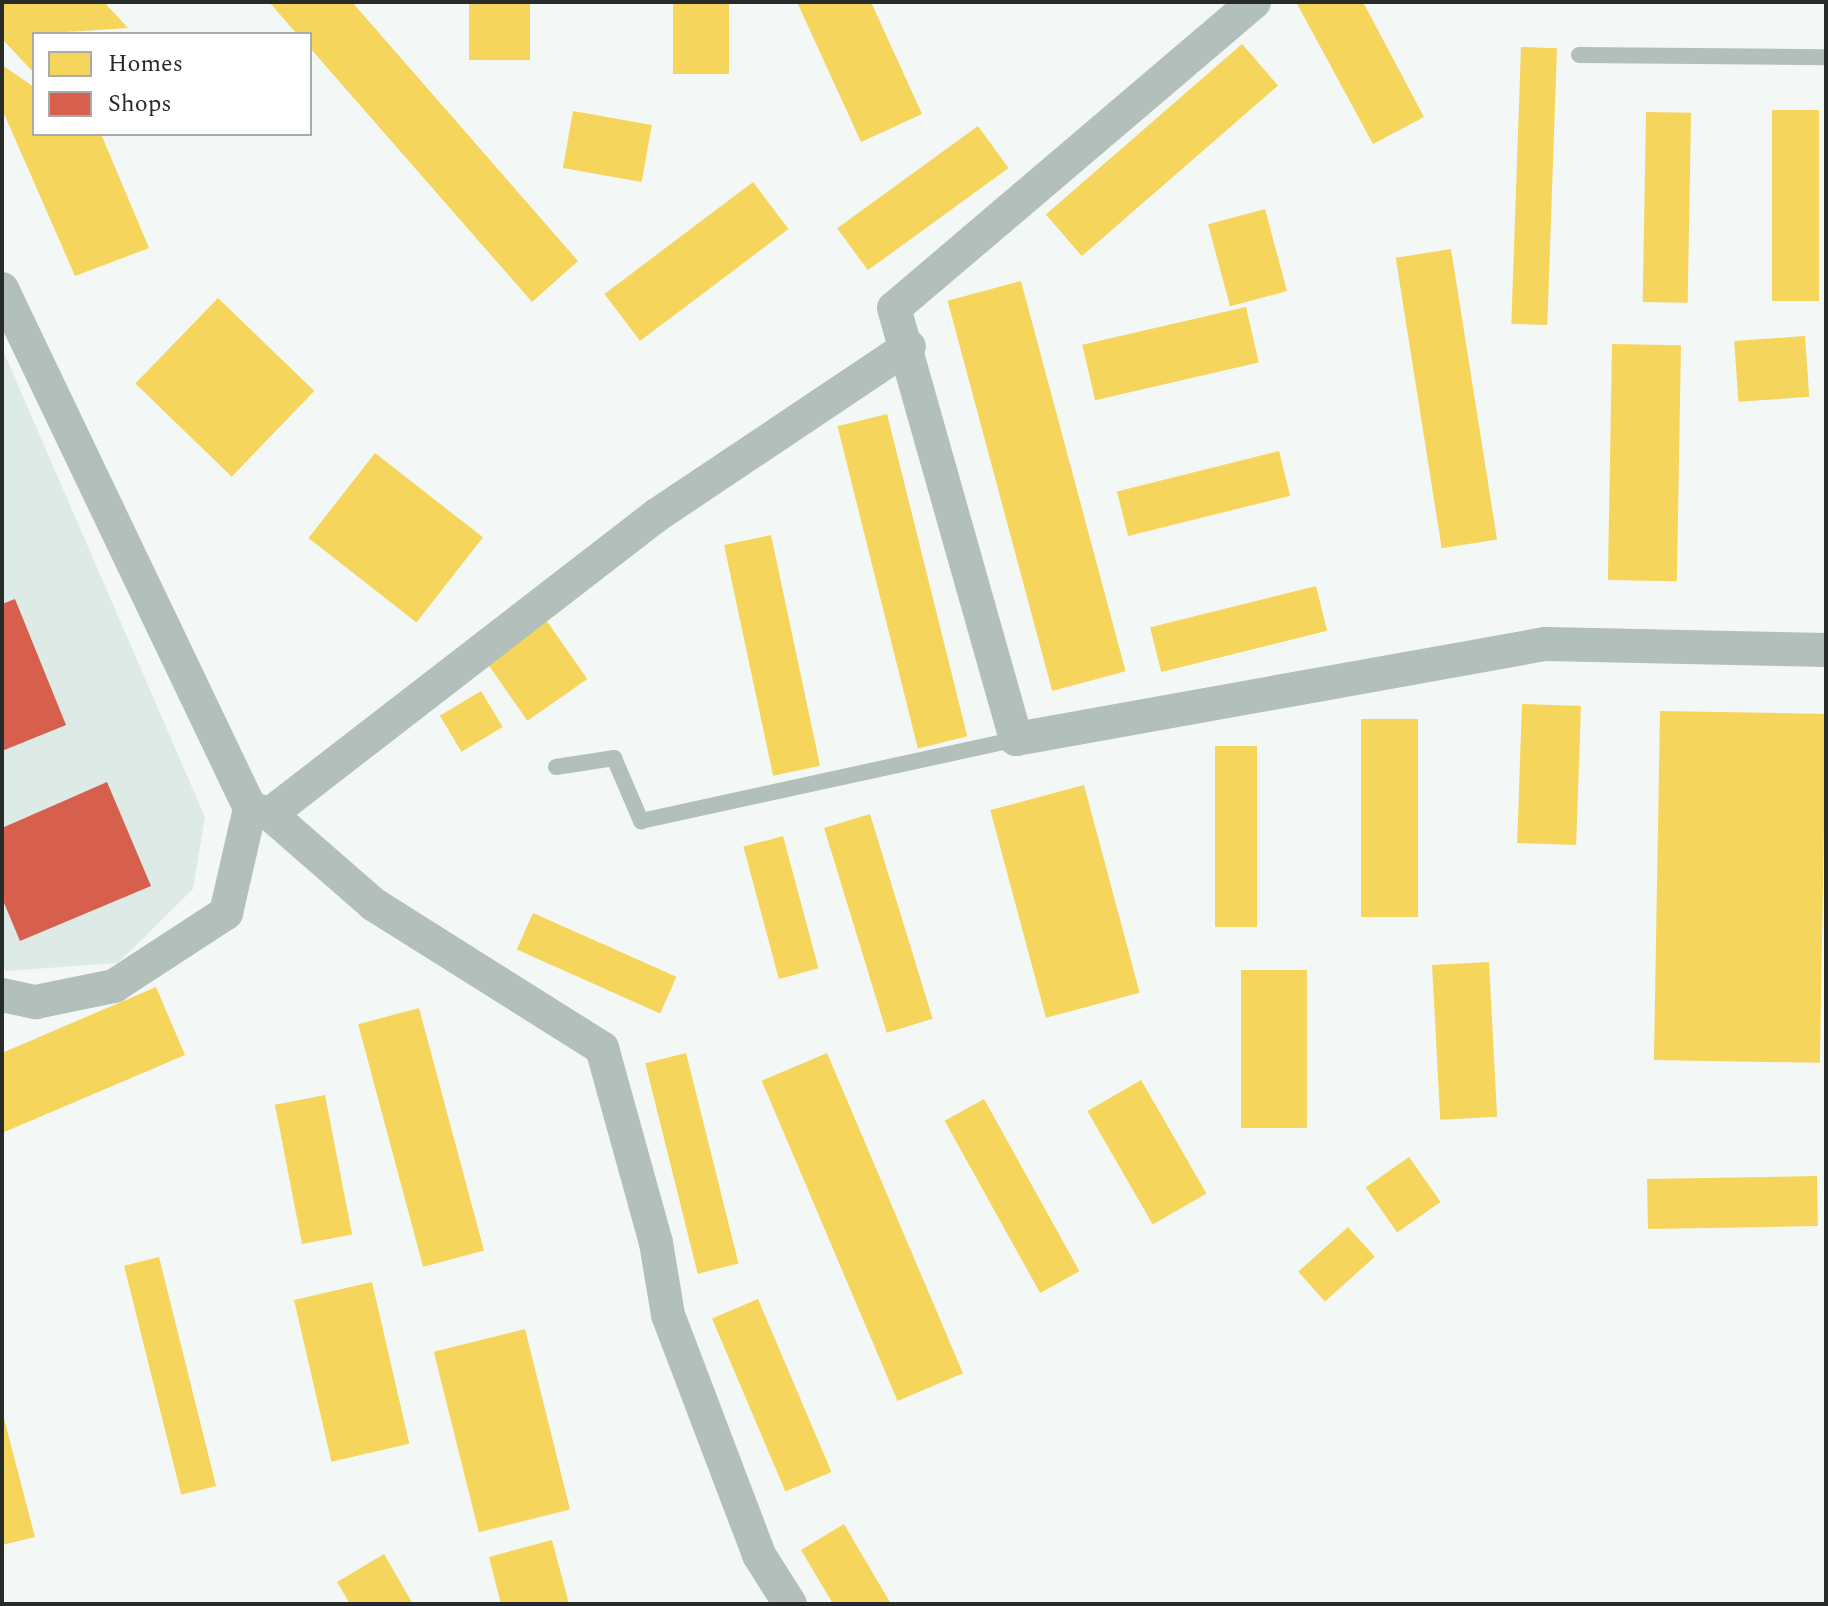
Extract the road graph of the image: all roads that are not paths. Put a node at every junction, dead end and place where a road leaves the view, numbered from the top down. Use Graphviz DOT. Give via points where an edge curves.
graph roads {
  1 [pos="1254,2"];
  2 [pos="1579,55"];
  3 [pos="1826,57"];
  4 [pos="2,289"];
  5 [pos="909,346"];
  6 [pos="1826,650"];
  7 [pos="1016,739"];
  8 [pos="556,767"];
  9 [pos="260,811"];
  10 [pos="2,995"];
  11 [pos="790,1604"];
  1 -- 5 [label="street" via="894,308"];
  2 -- 3 [label="lane"];
  4 -- 9 [label="street"];
  5 -- 7 [label="street"];
  5 -- 9 [label="street" via="657,515"];
  6 -- 7 [label="street" via="1545,644"];
  7 -- 8 [label="lane" via="641,821 614,758"];
  9 -- 10 [label="street" via="226,913 114,986 36,1002"];
  9 -- 11 [label="street" via="373,904 602,1048 656,1243 668,1315 759,1555"];
}
